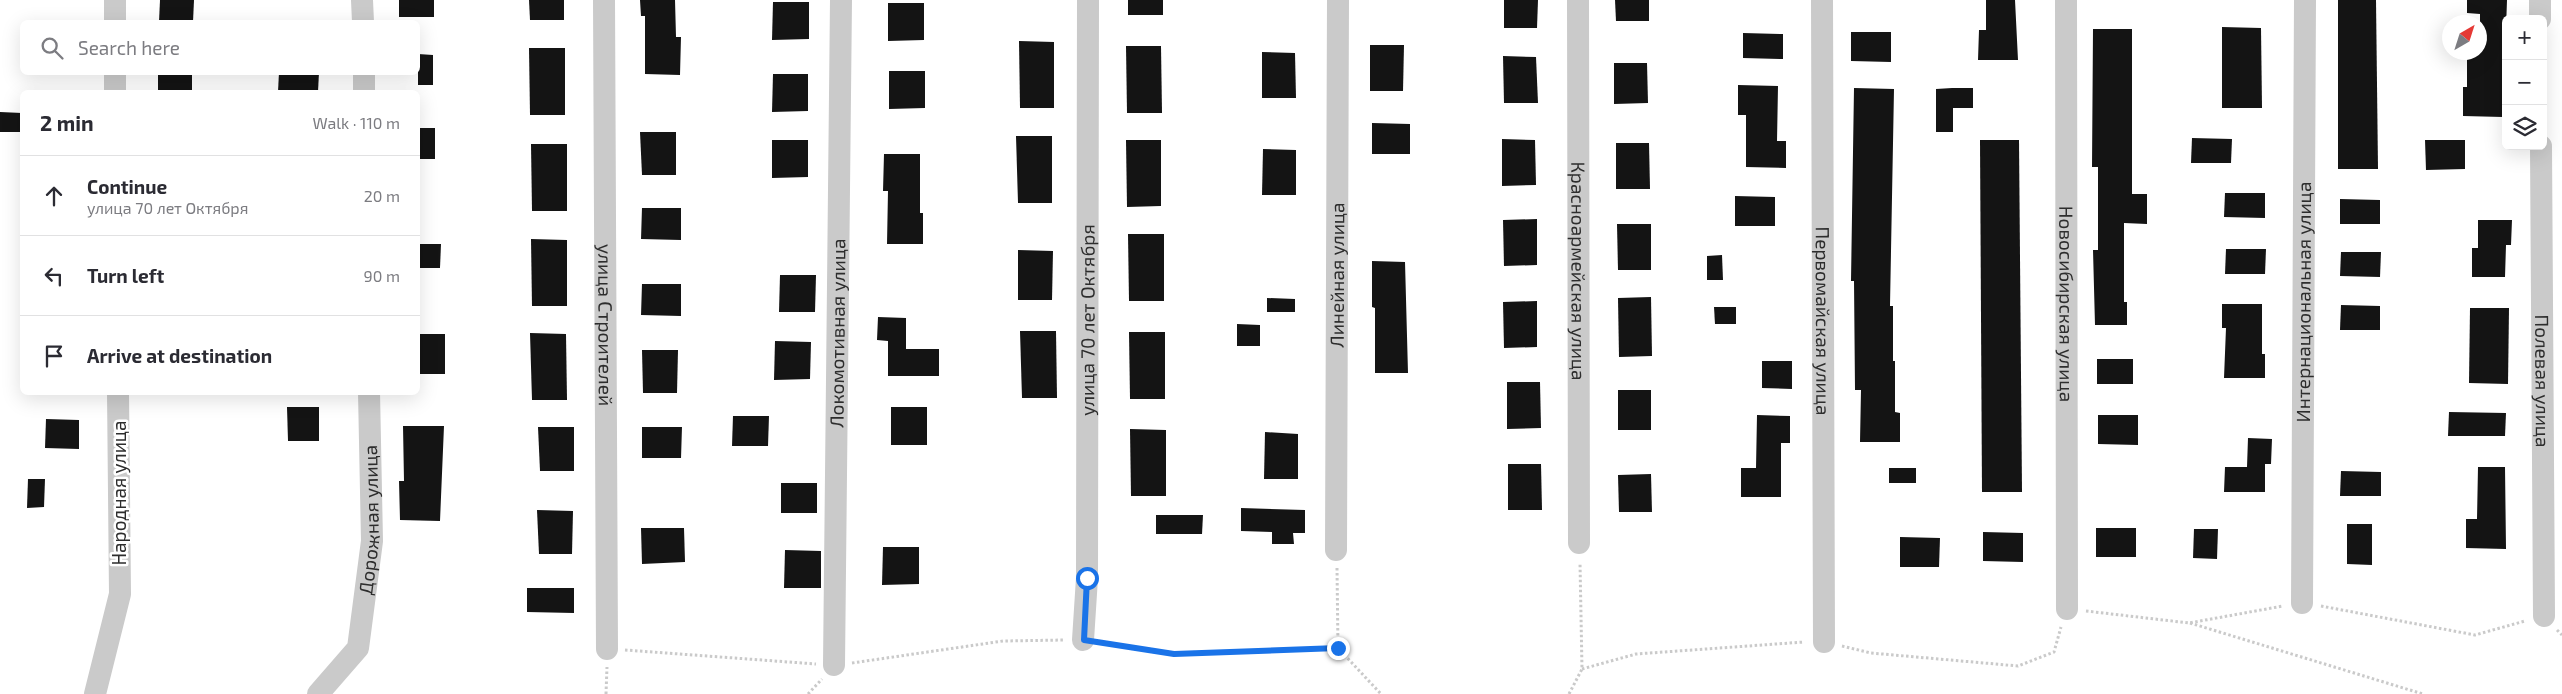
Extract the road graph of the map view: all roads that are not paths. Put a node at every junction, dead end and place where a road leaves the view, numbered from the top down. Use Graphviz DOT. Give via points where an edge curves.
graph roads {
  1 [pos="114,0"];
  2 [pos="362,0"];
  3 [pos="604,0"];
  4 [pos="841,0"];
  5 [pos="1088,0"];
  6 [pos="1338,0"];
  7 [pos="1578,0"];
  8 [pos="1822,0"];
  9 [pos="2066,0"];
  10 [pos="2305,0"];
  11 [pos="2540,0"];
  12 [pos="2540,15"];
  13 [pos="115,20"];
  14 [pos="363,20"];
  15 [pos="115,75"];
  16 [pos="364,75"];
  17 [pos="115,90"];
  18 [pos="364,90"];
  19 [pos="2541,150"];
  20 [pos="118,395"];
  21 [pos="369,395"];
  22 [pos="1580,543"];
  23 [pos="1336,550"];
  24 [pos="2302,603"];
  25 [pos="2067,609"];
  26 [pos="2544,616"];
  27 [pos="1084,640"];
  28 [pos="1824,642"];
  29 [pos="607,649"];
  30 [pos="834,665"];
  31 [pos="95,694"];
  32 [pos="318,694"];
  1 -- 13 [label="street"];
  2 -- 14 [label="street"];
  3 -- 29 [label="street, улица Строителей"];
  4 -- 30 [label="street, Локомотивная улица"];
  5 -- 27 [label="street, улица 70 лет Октября" via="1087,578"];
  6 -- 23 [label="street, Линейная улица"];
  7 -- 22 [label="street, Красноармейская улица"];
  8 -- 28 [label="street, Первомайская улица"];
  9 -- 25 [label="street, Новосибирская улица"];
  10 -- 24 [label="street, Интернациональная улица"];
  11 -- 12 [label="street"];
  15 -- 17 [label="street"];
  16 -- 18 [label="street"];
  19 -- 26 [label="street, Полевая улица"];
  20 -- 31 [label="street, Народная улица" via="120,594"];
  21 -- 32 [label="street, Дорожная улица" via="372,541 358,648"];
}
